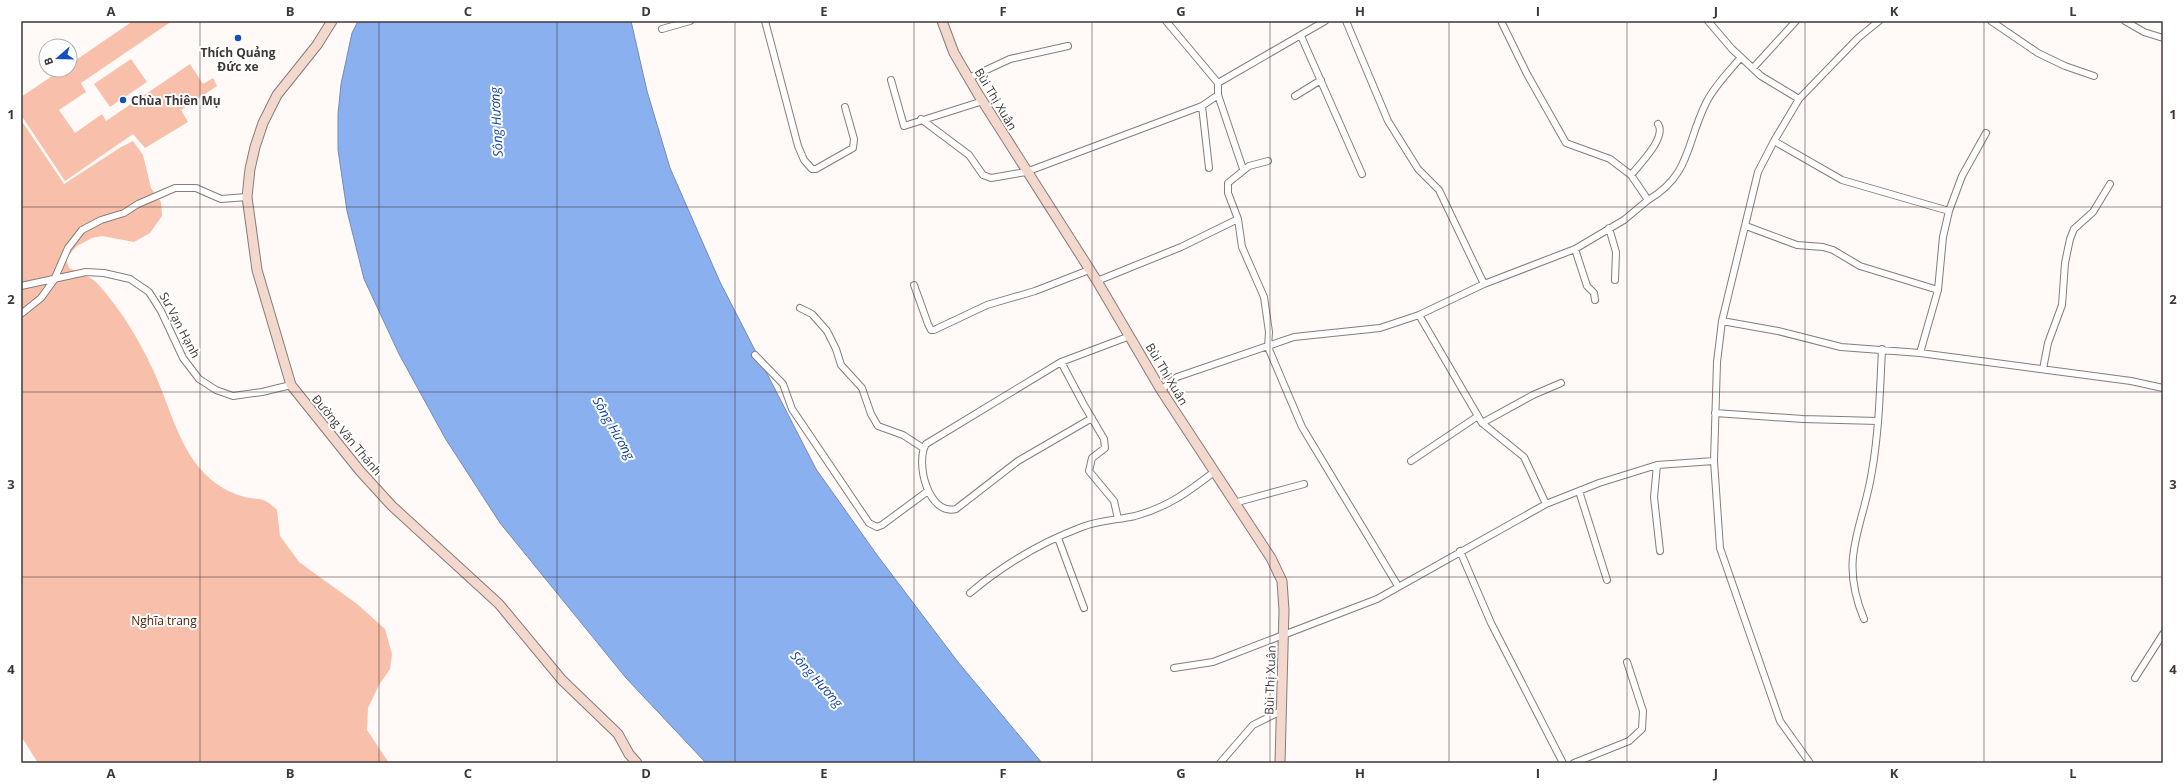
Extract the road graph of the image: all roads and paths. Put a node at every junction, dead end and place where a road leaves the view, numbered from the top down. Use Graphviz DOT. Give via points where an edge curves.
graph roads {
  1 [pos="332,21"];
  2 [pos="690,21"];
  3 [pos="765,21"];
  4 [pos="942,21"];
  5 [pos="1166,21"];
  6 [pos="1325,21"];
  7 [pos="1346,21"];
  8 [pos="1501,21"];
  9 [pos="1708,21"];
  10 [pos="1796,21"];
  11 [pos="1879,21"];
  12 [pos="1991,21"];
  13 [pos="2125,21"];
  14 [pos="662,29"];
  15 [pos="1301,36"];
  16 [pos="2163,38"];
  17 [pos="1068,46"];
  18 [pos="1741,57"];
  19 [pos="1753,68"];
  20 [pos="2094,76"];
  21 [pos="969,78"];
  22 [pos="891,80"];
  23 [pos="1321,80"];
  24 [pos="1218,83"];
  25 [pos="1218,95"];
  26 [pos="1295,96"];
  27 [pos="1798,99"];
  28 [pos="982,101"];
  29 [pos="1202,106"];
  30 [pos="845,107"];
  31 [pos="921,119"];
  32 [pos="1658,124"];
  33 [pos="1986,133"];
  34 [pos="1774,140"];
  35 [pos="1268,161"];
  36 [pos="1209,168"];
  37 [pos="1243,169"];
  38 [pos="1026,172"];
  39 [pos="1362,174"];
  40 [pos="1631,175"];
  41 [pos="2110,184"];
  42 [pos="247,197"];
  43 [pos="1648,200"];
  44 [pos="1949,211"];
  45 [pos="1238,219"];
  46 [pos="1746,226"];
  47 [pos="1609,228"];
  48 [pos="1575,249"];
  49 [pos="1089,270"];
  50 [pos="54,280"];
  51 [pos="1615,280"];
  52 [pos="1097,282"];
  53 [pos="1484,284"];
  54 [pos="914,285"];
  55 [pos="21,286"];
  56 [pos="1938,290"];
  57 [pos="1595,300"];
  58 [pos="800,308"];
  59 [pos="21,314"];
  60 [pos="1419,314"];
  61 [pos="1722,321"];
  62 [pos="1130,336"];
  63 [pos="1268,348"];
  64 [pos="1882,349"];
  65 [pos="1920,353"];
  66 [pos="755,356"];
  67 [pos="1061,362"];
  68 [pos="2043,369"];
  69 [pos="1561,383"];
  70 [pos="291,385"];
  71 [pos="2163,388"];
  72 [pos="1161,390"];
  73 [pos="1715,413"];
  74 [pos="1478,416"];
  75 [pos="1092,418"];
  76 [pos="1878,421"];
  77 [pos="1482,423"];
  78 [pos="923,448"];
  79 [pos="1411,461"];
  80 [pos="1714,461"];
  81 [pos="1656,465"];
  82 [pos="1214,472"];
  83 [pos="1304,484"];
  84 [pos="928,491"];
  85 [pos="1579,491"];
  86 [pos="1234,503"];
  87 [pos="1546,504"];
  88 [pos="1118,519"];
  89 [pos="1058,538"];
  90 [pos="1460,551"];
  91 [pos="1660,551"];
  92 [pos="1607,580"];
  93 [pos="1398,586"];
  94 [pos="970,593"];
  95 [pos="1084,608"];
  96 [pos="1864,619"];
  97 [pos="1284,634"];
  98 [pos="2163,634"];
  99 [pos="1627,662"];
  100 [pos="1174,668"];
  101 [pos="2135,678"];
  102 [pos="1281,711"];
  103 [pos="637,763"];
  104 [pos="1220,763"];
  105 [pos="1280,763"];
  106 [pos="1563,763"];
  107 [pos="1574,763"];
  108 [pos="1810,763"];
  1 -- 42 [label="main road, Đường Văn Thánh" via="317,45 277,95 263,123 255,147"];
  2 -- 14 [label="street"];
  3 -- 30 [label="street" via="798,146 804,160 812,169 853,148 854,139"];
  4 -- 21 [label="main road, Bùi Thị Xuân" via="954,53"];
  5 -- 24 [label="street"];
  6 -- 15 [label="street"];
  7 -- 53 [label="street" via="1388,120 1418,169 1439,190"];
  8 -- 40 [label="street" via="1566,143 1610,159"];
  9 -- 18 [label="street"];
  10 -- 19 [label="street"];
  11 -- 27 [label="street" via="1858,38"];
  12 -- 20 [label="street" via="2048,58"];
  13 -- 16 [label="street" via="2144,32"];
  15 -- 23 [label="street"];
  15 -- 24 [label="street"];
  17 -- 21 [label="street" via="1010,60"];
  18 -- 19 [label="street"];
  18 -- 43 [label="street" via="1706,102 1678,175 1661,192"];
  19 -- 27 [label="street" via="1761,76"];
  21 -- 28 [label="main road, Bùi Thị Xuân"];
  22 -- 31 [label="street" via="903,125"];
  23 -- 26 [label="street"];
  23 -- 39 [label="street"];
  24 -- 25 [label="street"];
  25 -- 29 [label="street"];
  25 -- 37 [label="street"];
  27 -- 34 [label="street"];
  28 -- 31 [label="street"];
  28 -- 38 [label="main road, Bùi Thị Xuân"];
  29 -- 36 [label="street"];
  29 -- 38 [label="street"];
  31 -- 38 [label="street" via="969,155 983,175 991,178"];
  32 -- 40 [label="street" via="1661,128 1660,137"];
  33 -- 44 [label="street" via="1962,176"];
  34 -- 44 [label="street" via="1847,182"];
  34 -- 46 [label="street" via="1758,172"];
  35 -- 37 [label="street"];
  37 -- 45 [label="street" via="1228,183 1228,193"];
  38 -- 49 [label="main road, Bùi Thị Xuân"];
  40 -- 43 [label="street"];
  41 -- 68 [label="street" via="2094,212 2074,229 2070,239 2062,305 2048,343"];
  42 -- 50 [label="street" via="221,200 196,188 175,188 82,230 68,248"];
  42 -- 70 [label="main road, Đường Văn Thánh" via="257,270"];
  43 -- 47 [label="street" via="1624,220"];
  44 -- 56 [label="street" via="1943,237"];
  45 -- 52 [label="street" via="1181,247"];
  45 -- 63 [label="street" via="1242,247 1264,297 1269,332"];
  46 -- 56 [label="street" via="1792,243 1833,250 1860,266"];
  46 -- 61 [label="street"];
  47 -- 48 [label="street"];
  47 -- 51 [label="street" via="1616,252"];
  48 -- 53 [label="street"];
  48 -- 57 [label="street" via="1587,286 1594,293"];
  49 -- 52 [label="main road, Bùi Thị Xuân"];
  49 -- 54 [label="street" via="1034,291 986,305 934,330 931,330 928,324"];
  50 -- 55 [label="street, Sư Vạn Hạnh"];
  50 -- 59 [label="street" via="42,298"];
  50 -- 70 [label="street, Sư Vạn Hạnh" via="86,272 104,273 130,279 150,292 183,358 199,379 216,390 233,396"];
  52 -- 62 [label="main road, Bùi Thị Xuân"];
  53 -- 60 [label="street"];
  56 -- 65 [label="street"];
  58 -- 78 [label="street" via="812,314 827,331 841,365 862,388 878,426 903,435"];
  60 -- 63 [label="street" via="1380,328 1294,337"];
  60 -- 74 [label="street"];
  61 -- 64 [label="street" via="1778,331 1841,347"];
  61 -- 73 [label="street" via="1716,362"];
  62 -- 67 [label="street"];
  62 -- 72 [label="main road, Bùi Thị Xuân"];
  63 -- 72 [label="street" via="1177,377"];
  63 -- 93 [label="street" via="1302,427"];
  64 -- 65 [label="street"];
  64 -- 76 [label="street"];
  65 -- 68 [label="street"];
  66 -- 84 [label="street" via="783,384 792,410 869,523 877,527 882,525"];
  67 -- 75 [label="street"];
  67 -- 78 [label="street" via="934,438"];
  68 -- 71 [label="street"];
  69 -- 77 [label="street"];
  70 -- 103 [label="main road, Đường Văn Thánh" via="360,471 392,506 499,604 562,680 618,734"];
  72 -- 82 [label="main road, Bùi Thị Xuân"];
  73 -- 76 [label="street"];
  73 -- 80 [label="street"];
  74 -- 77 [label="street"];
  74 -- 79 [label="street"];
  75 -- 84 [label="street" via="1018,461 956,509 942,508"];
  75 -- 88 [label="street" via="1106,444 1102,451 1092,458 1089,471 1114,501"];
  76 -- 96 [label="street" via="1870,485 1853,549 1855,593"];
  77 -- 87 [label="street" via="1524,457"];
  78 -- 84 [label="street" via="923,469"];
  80 -- 81 [label="street"];
  80 -- 108 [label="street" via="1720,548 1780,720"];
  81 -- 85 [label="street"];
  81 -- 91 [label="street" via="1654,497"];
  82 -- 86 [label="main road, Bùi Thị Xuân"];
  82 -- 88 [label="street" via="1176,501 1135,516"];
  83 -- 86 [label="street"];
  85 -- 87 [label="street"];
  85 -- 92 [label="street"];
  86 -- 97 [label="main road, Bùi Thị Xuân" via="1282,581"];
  87 -- 90 [label="street"];
  88 -- 89 [label="street" via="1083,526"];
  89 -- 94 [label="street" via="998,571"];
  89 -- 95 [label="street"];
  90 -- 93 [label="street"];
  90 -- 106 [label="street" via="1491,623"];
  93 -- 97 [label="street" via="1377,599"];
  97 -- 100 [label="street" via="1213,662"];
  97 -- 102 [label="main road, Bùi Thị Xuân"];
  98 -- 101 [label="street"];
  99 -- 107 [label="street" via="1643,712 1642,729 1629,741"];
  102 -- 104 [label="street" via="1253,725"];
  102 -- 105 [label="main road, Bùi Thị Xuân"];
}
